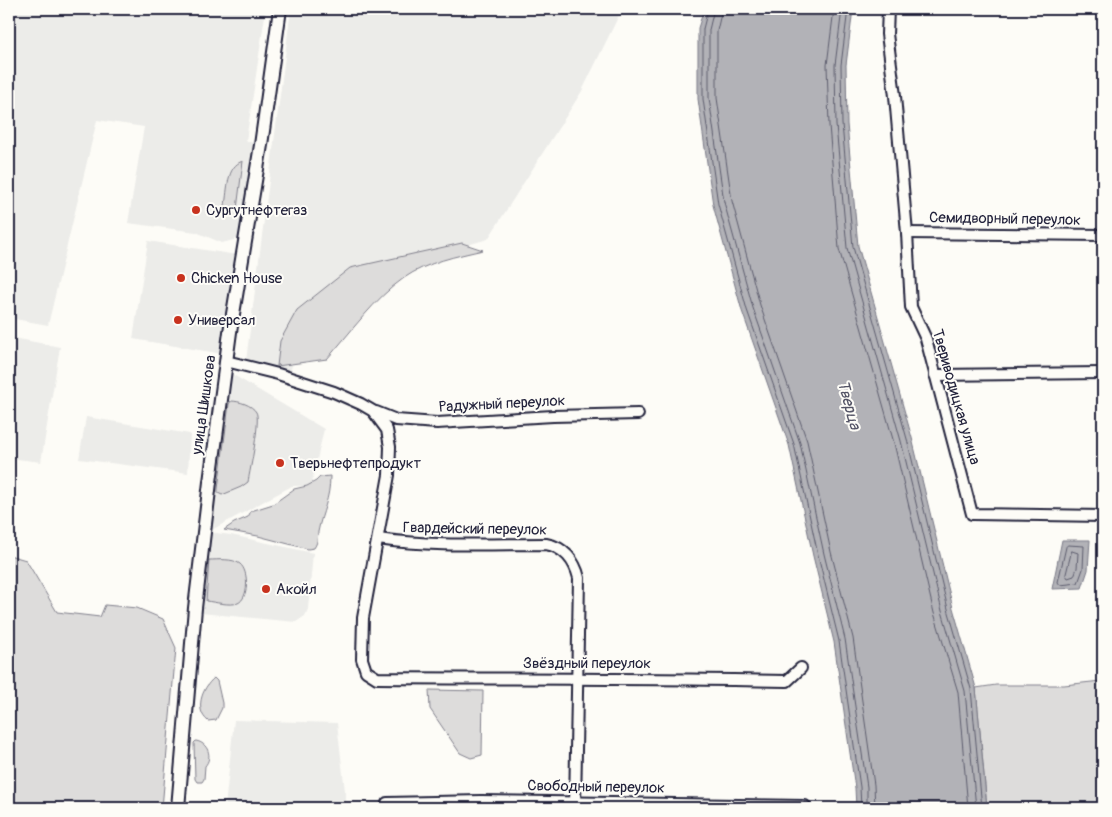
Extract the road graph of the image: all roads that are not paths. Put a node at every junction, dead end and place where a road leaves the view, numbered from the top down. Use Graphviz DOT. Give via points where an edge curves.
graph roads {
  1 [pos="280,9"];
  2 [pos="888,9"];
  3 [pos="907,233"];
  4 [pos="1103,235"];
  5 [pos="226,361"];
  6 [pos="1103,373"];
  7 [pos="935,375"];
  8 [pos="370,410"];
  9 [pos="638,414"];
  10 [pos="1103,516"];
  11 [pos="378,539"];
  12 [pos="801,668"];
  13 [pos="578,679"];
  14 [pos="387,803"];
  15 [pos="575,805"];
  16 [pos="805,806"];
  17 [pos="178,808"];
  1 -- 5 [label="main road, улица Шишкова"];
  2 -- 3 [label="street, Твериводицкая улица" via="886,34"];
  3 -- 4 [label="street, Семидворный переулок"];
  3 -- 7 [label="street, Твериводицкая улица" via="911,307 926,339"];
  5 -- 8 [label="street, Радужный переулок" via="334,392"];
  5 -- 17 [label="main road, улица Шишкова" via="201,552"];
  6 -- 7 [label="street"];
  7 -- 10 [label="street, Твериводицкая улица" via="972,514"];
  8 -- 9 [label="street, Радужный переулок" via="396,420 437,423"];
  8 -- 11 [label="street" via="387,430 390,447 388,483"];
  11 -- 13 [label="street, Гвардейский переулок" via="436,544 546,544 560,548 575,565 579,578"];
  11 -- 13 [label="street, Звёздный переулок" via="363,618 362,659 369,674 377,678"];
  12 -- 13 [label="street, Звёздный переулок" via="787,680"];
  13 -- 15 [label="street"];
  14 -- 15 [label="street, Свободный переулок" via="481,800"];
  15 -- 16 [label="street, Свободный переулок"];
}
